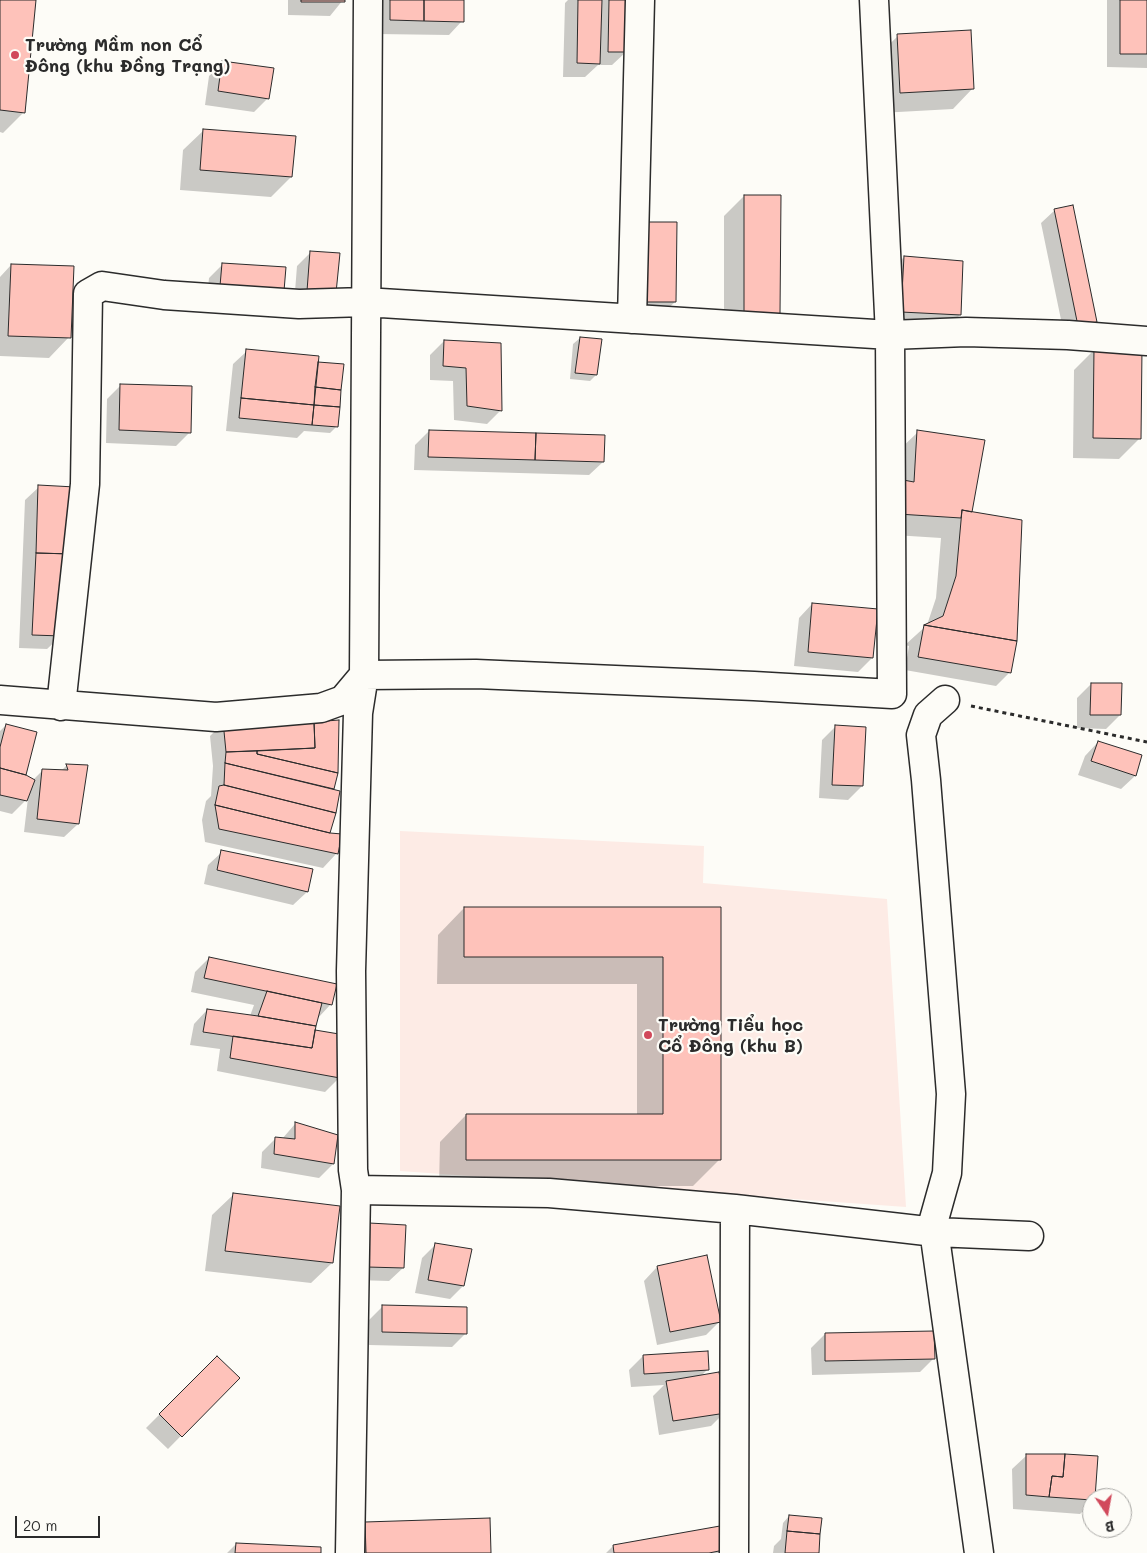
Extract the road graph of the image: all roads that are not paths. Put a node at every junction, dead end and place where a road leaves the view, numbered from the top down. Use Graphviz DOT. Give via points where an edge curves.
graph roads {
  1 [pos="368,0"];
  2 [pos="640,0"];
  3 [pos="874,0"];
  4 [pos="365,302"];
  5 [pos="632,319"];
  6 [pos="890,335"];
  7 [pos="1147,341"];
  8 [pos="364,675"];
  9 [pos="0,700"];
  10 [pos="945,700"];
  11 [pos="61,706"];
  12 [pos="356,1190"];
  13 [pos="735,1209"];
  14 [pos="935,1232"];
  15 [pos="1029,1236"];
  16 [pos="350,1553"];
  17 [pos="734,1553"];
  18 [pos="979,1553"];
  1 -- 4 [label="street"];
  2 -- 5 [label="street"];
  3 -- 6 [label="street"];
  4 -- 5 [label="street"];
  4 -- 8 [label="street"];
  4 -- 11 [label="street" via="299,304 234,301 102,286 88,294 84,484"];
  5 -- 6 [label="street"];
  6 -- 7 [label="street" via="966,332"];
  6 -- 8 [label="street" via="892,694 476,674"];
  8 -- 11 [label="street" via="343,700 321,708 216,717"];
  8 -- 12 [label="street" via="358,713 351,971 353,1170"];
  9 -- 11 [label="street"];
  10 -- 14 [label="street" via="928,714 921,735 951,1094 947,1174 933,1223"];
  12 -- 13 [label="street" via="549,1193"];
  12 -- 16 [label="street"];
  13 -- 14 [label="street"];
  13 -- 17 [label="street"];
  14 -- 15 [label="street"];
  14 -- 18 [label="street"];
}
